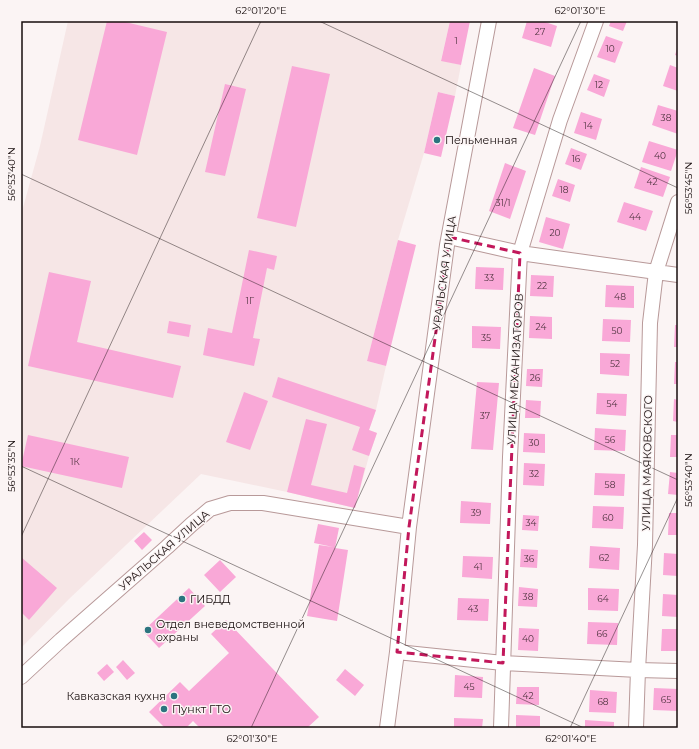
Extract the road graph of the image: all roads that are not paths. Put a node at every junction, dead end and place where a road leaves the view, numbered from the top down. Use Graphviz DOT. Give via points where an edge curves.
graph roads {
  1 [pos="489,21"];
  2 [pos="596,21"];
  3 [pos="678,202"];
  4 [pos="449,237"];
  5 [pos="520,253"];
  6 [pos="656,272"];
  7 [pos="678,275"];
  8 [pos="409,527"];
  9 [pos="397,652"];
  10 [pos="503,663"];
  11 [pos="638,670"];
  12 [pos="678,671"];
  13 [pos="21,677"];
  14 [pos="387,728"];
  15 [pos="501,728"];
  16 [pos="636,728"];
  1 -- 4 [label="street, УРАЛЬСКАЯ УЛИЦА"];
  2 -- 5 [label="street, УЛИЦА МЕХАНИЗАТОРОВ" via="560,120"];
  3 -- 6 [label="street, УЛИЦА МАЯКОВСКОГО"];
  4 -- 5 [label="street"];
  4 -- 8 [label="street, УРАЛЬСКАЯ УЛИЦА"];
  5 -- 6 [label="street"];
  5 -- 10 [label="street, УЛИЦА МЕХАНИЗАТОРОВ"];
  6 -- 7 [label="street"];
  6 -- 11 [label="street, УЛИЦА МАЯКОВСКОГО" via="650,323 646,545"];
  8 -- 9 [label="street, УРАЛЬСКАЯ УЛИЦА"];
  8 -- 13 [label="street, УРАЛЬСКАЯ УЛИЦА" via="263,503 230,503 210,509"];
  9 -- 10 [label="street"];
  9 -- 14 [label="street, УРАЛЬСКАЯ УЛИЦА"];
  10 -- 11 [label="street"];
  10 -- 15 [label="street, УЛИЦА МЕХАНИЗАТОРОВ"];
  11 -- 12 [label="street"];
  11 -- 16 [label="street, УЛИЦА МАЯКОВСКОГО"];
}
